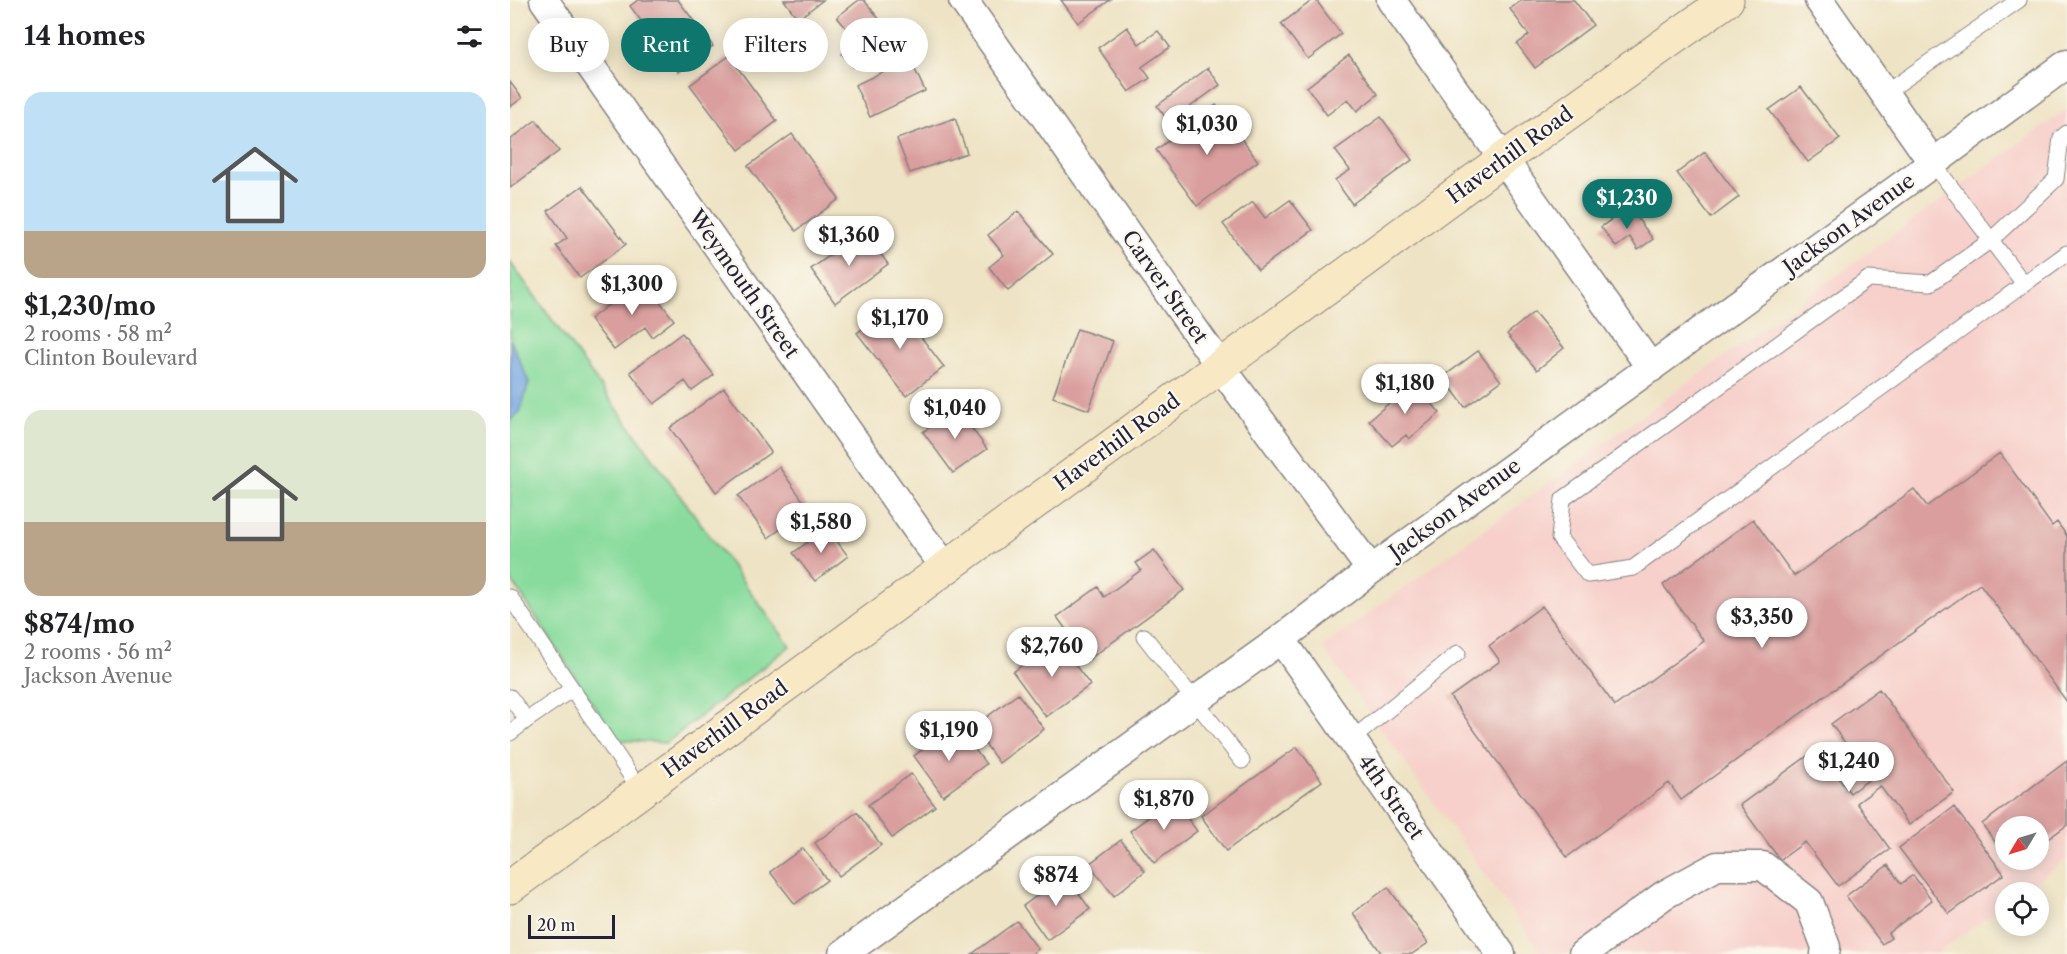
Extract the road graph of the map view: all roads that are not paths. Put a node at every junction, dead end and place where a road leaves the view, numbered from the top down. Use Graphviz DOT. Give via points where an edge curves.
graph roads {
  1 [pos="543,0"];
  2 [pos="963,0"];
  3 [pos="1391,0"];
  4 [pos="1727,0"];
  5 [pos="1820,0"];
  6 [pos="2019,0"];
  7 [pos="2067,64"];
  8 [pos="1885,93"];
  9 [pos="2067,133"];
  10 [pos="1502,160"];
  11 [pos="1934,163"];
  12 [pos="1991,240"];
  13 [pos="2067,253"];
  14 [pos="2024,284"];
  15 [pos="1220,366"];
  16 [pos="1650,368"];
  17 [pos="946,567"];
  18 [pos="1371,570"];
  19 [pos="510,597"];
  20 [pos="1144,636"];
  21 [pos="1281,639"];
  22 [pos="1458,653"];
  23 [pos="573,689"];
  24 [pos="510,697"];
  25 [pos="1195,701"];
  26 [pos="527,720"];
  27 [pos="510,733"];
  28 [pos="1351,740"];
  29 [pos="1242,761"];
  30 [pos="641,791"];
  31 [pos="510,887"];
  32 [pos="843,954"];
  33 [pos="1501,954"];
  34 [pos="1583,954"];
  35 [pos="1825,954"];
  1 -- 17 [label="street, Weymouth Street"];
  2 -- 15 [label="street, Carver Street"];
  3 -- 10 [label="street"];
  4 -- 10 [label="street, Haverhill Road"];
  5 -- 8 [label="street"];
  6 -- 8 [label="lane"];
  7 -- 11 [label="street, Jackson Avenue"];
  8 -- 11 [label="street"];
  9 -- 12 [label="lane" via="2061,138 2056,179"];
  10 -- 15 [label="street, Haverhill Road"];
  10 -- 16 [label="street"];
  11 -- 12 [label="lane"];
  11 -- 16 [label="street, Jackson Avenue"];
  12 -- 14 [label="lane"];
  12 -- 14 [label="lane" via="1931,283 1868,279 1563,499 1559,538 1588,575 1633,568"];
  13 -- 14 [label="lane"];
  15 -- 17 [label="street, Haverhill Road"];
  15 -- 18 [label="street, Carver Street"];
  16 -- 18 [label="street, Jackson Avenue"];
  17 -- 30 [label="street, Haverhill Road"];
  18 -- 21 [label="street, Jackson Avenue"];
  19 -- 23 [label="lane"];
  20 -- 25 [label="lane"];
  21 -- 25 [label="street, Jackson Avenue"];
  21 -- 28 [label="street, 4th Street"];
  22 -- 28 [label="lane"];
  23 -- 26 [label="lane"];
  23 -- 30 [label="lane"];
  24 -- 26 [label="lane"];
  25 -- 29 [label="lane"];
  25 -- 32 [label="street, Jackson Avenue"];
  26 -- 27 [label="lane"];
  28 -- 33 [label="street, 4th Street"];
  30 -- 31 [label="street, Haverhill Road"];
  34 -- 35 [label="street" via="1664,895 1717,866 1763,866 1809,902 1826,947"];
}
